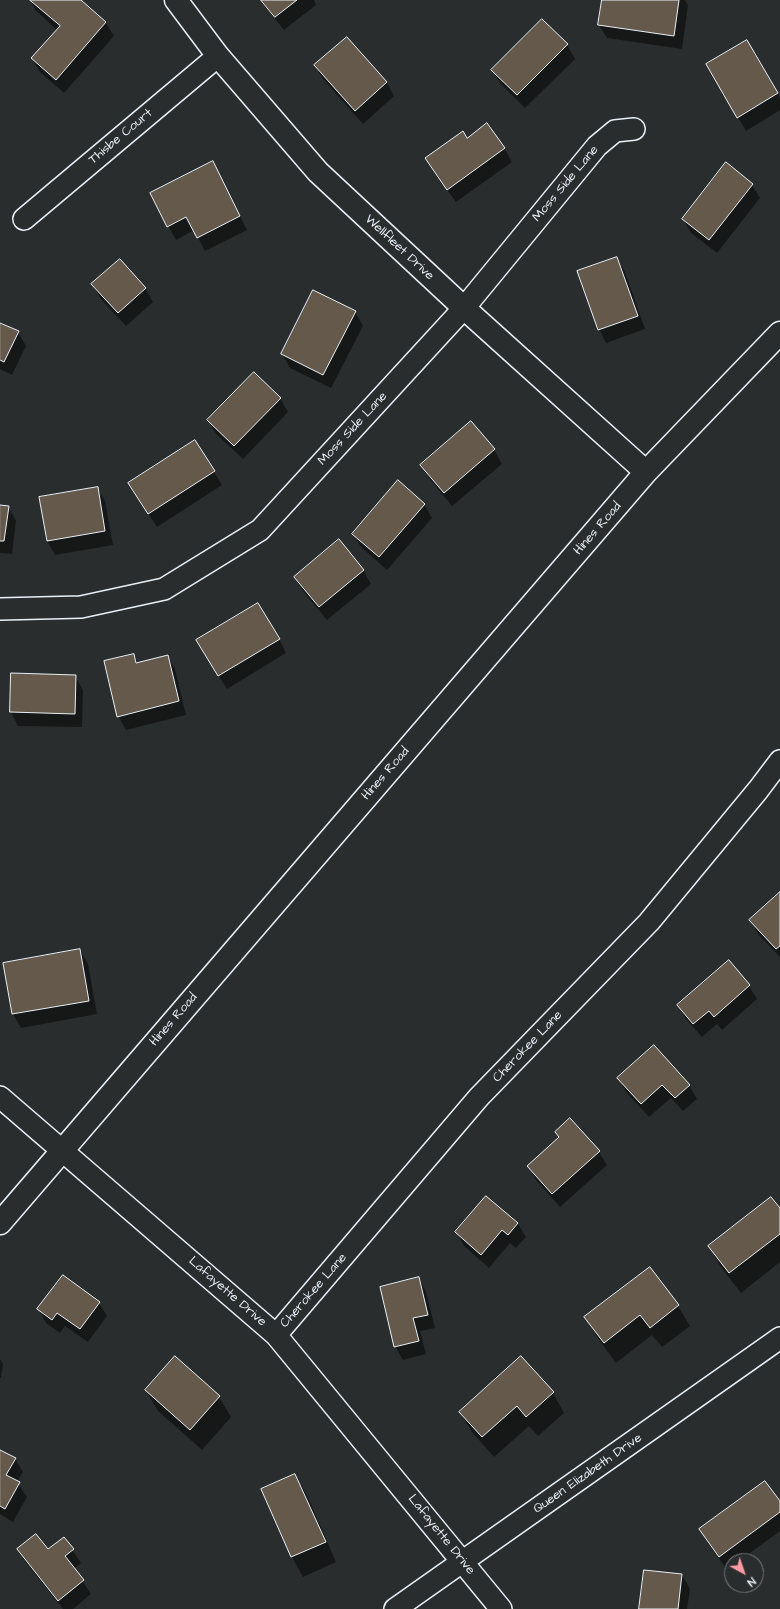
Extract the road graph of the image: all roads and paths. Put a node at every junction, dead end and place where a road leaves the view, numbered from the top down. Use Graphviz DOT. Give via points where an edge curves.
graph roads {
  1 [pos="176,0"];
  2 [pos="218,56"];
  3 [pos="634,129"];
  4 [pos="24,219"];
  5 [pos="464,308"];
  6 [pos="780,333"];
  7 [pos="646,472"];
  8 [pos="0,609"];
  9 [pos="780,761"];
  10 [pos="0,1097"];
  11 [pos="62,1150"];
  12 [pos="0,1223"];
  13 [pos="276,1335"];
  14 [pos="780,1338"];
  15 [pos="464,1562"];
  16 [pos="396,1609"];
  17 [pos="501,1609"];
  1 -- 2 [label="street, Wellfleet Drive"];
  2 -- 4 [label="street, Thisbe Court"];
  2 -- 5 [label="street, Wellfleet Drive" via="318,172"];
  3 -- 5 [label="street, Moss Side Lane" via="615,131 597,146"];
  5 -- 7 [label="street, Wellfleet Drive"];
  5 -- 8 [label="street, Moss Side Lane" via="260,530 164,589 81,607"];
  6 -- 7 [label="street, Hines Road"];
  7 -- 11 [label="street, Hines Road"];
  9 -- 13 [label="street, Cherokee Lane" via="650,922 479,1097"];
  10 -- 11 [label="street, Lafayette Drive"];
  11 -- 12 [label="street, Hines Road"];
  11 -- 13 [label="street, Lafayette Drive"];
  13 -- 15 [label="street, Lafayette Drive"];
  14 -- 15 [label="street, Queen Elizabeth Drive"];
  15 -- 16 [label="street, Queen Elizabeth Drive"];
  15 -- 17 [label="street, Lafayette Drive"];
}
